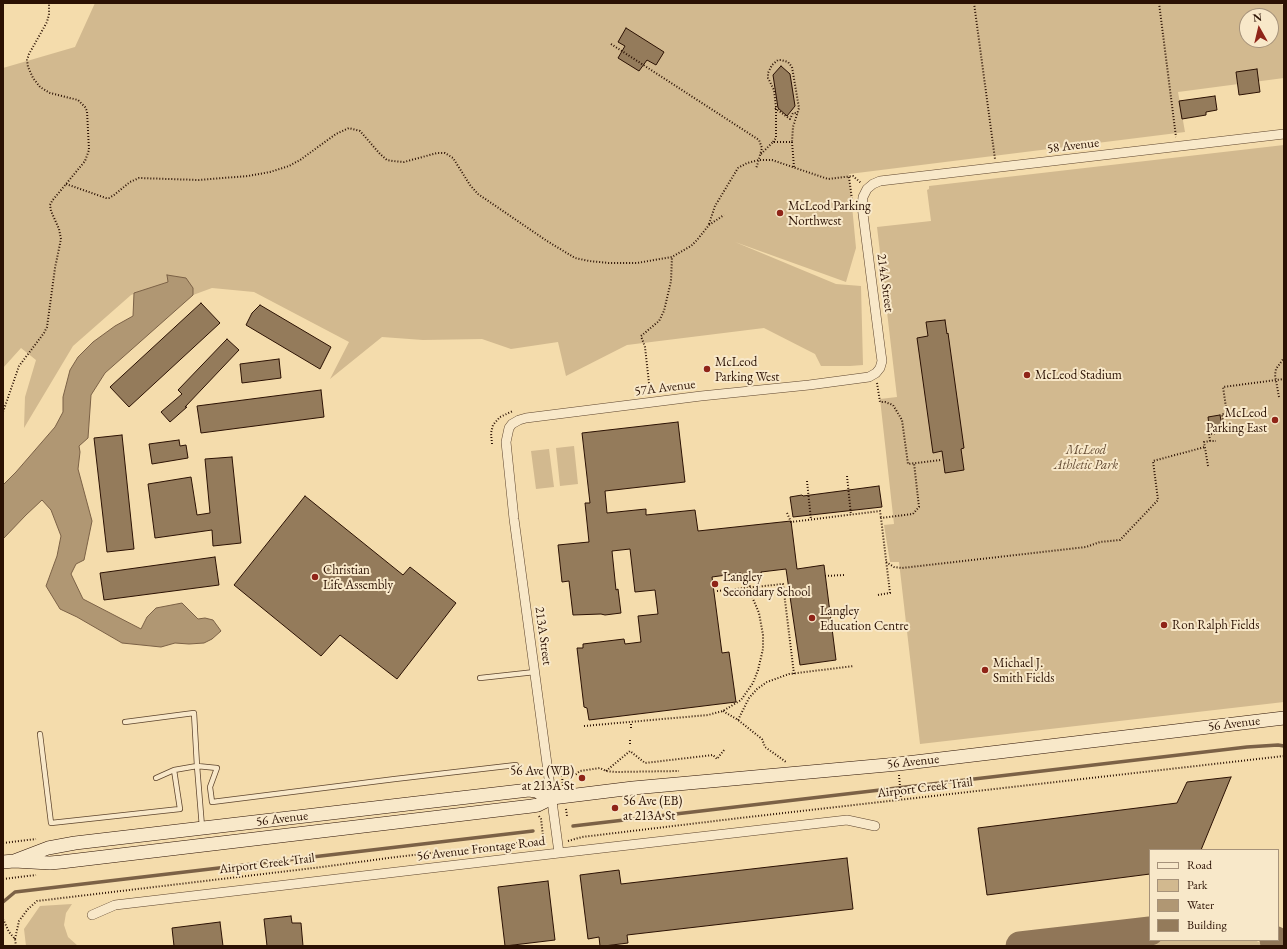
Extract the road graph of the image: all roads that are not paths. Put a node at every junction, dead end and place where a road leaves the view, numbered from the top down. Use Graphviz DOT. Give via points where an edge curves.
graph roads {
  1 [pos="1284,134"];
  2 [pos="867,189"];
  3 [pos="869,377"];
  4 [pos="512,424"];
  5 [pos="535,672"];
  6 [pos="480,678"];
  7 [pos="1280,720"];
  8 [pos="125,722"];
  9 [pos="40,734"];
  10 [pos="516,765"];
  11 [pos="197,766"];
  12 [pos="174,770"];
  13 [pos="156,778"];
  14 [pos="552,798"];
  15 [pos="875,826"];
  16 [pos="202,828"];
  17 [pos="195,846"];
  18 [pos="559,853"];
  19 [pos="8,861"];
  20 [pos="92,915"];
  1 -- 2 [label="street, 58 Avenue" via="880,181"];
  2 -- 3 [label="street, 214A Street" via="862,206 882,361 876,373"];
  3 -- 4 [label="street, 57A Avenue" via="533,417"];
  4 -- 5 [label="street, 213A Street" via="506,442"];
  5 -- 6 [label="lane"];
  5 -- 14 [label="street, 213A Street"];
  7 -- 14 [label="main road, 56 Avenue" via="898,764 633,788"];
  8 -- 11 [label="lane" via="194,713"];
  9 -- 12 [label="lane" via="51,823 180,809"];
  10 -- 11 [label="lane" via="212,802 210,787 217,768"];
  11 -- 12 [label="lane"];
  11 -- 16 [label="lane"];
  12 -- 13 [label="lane"];
  14 -- 16 [label="main road, 56 Avenue" via="529,790"];
  14 -- 17 [label="main road, 56 Avenue" via="532,806"];
  14 -- 18 [label="street, 213A Street"];
  15 -- 18 [label="street, 56 Avenue Frontage Road" via="847,820"];
  16 -- 17 [label="main road"];
  16 -- 19 [label="main road, 56 Avenue" via="48,848"];
  17 -- 19 [label="main road, 56 Avenue" via="50,863"];
  18 -- 20 [label="street, 56 Avenue Frontage Road" via="115,906"];
}
